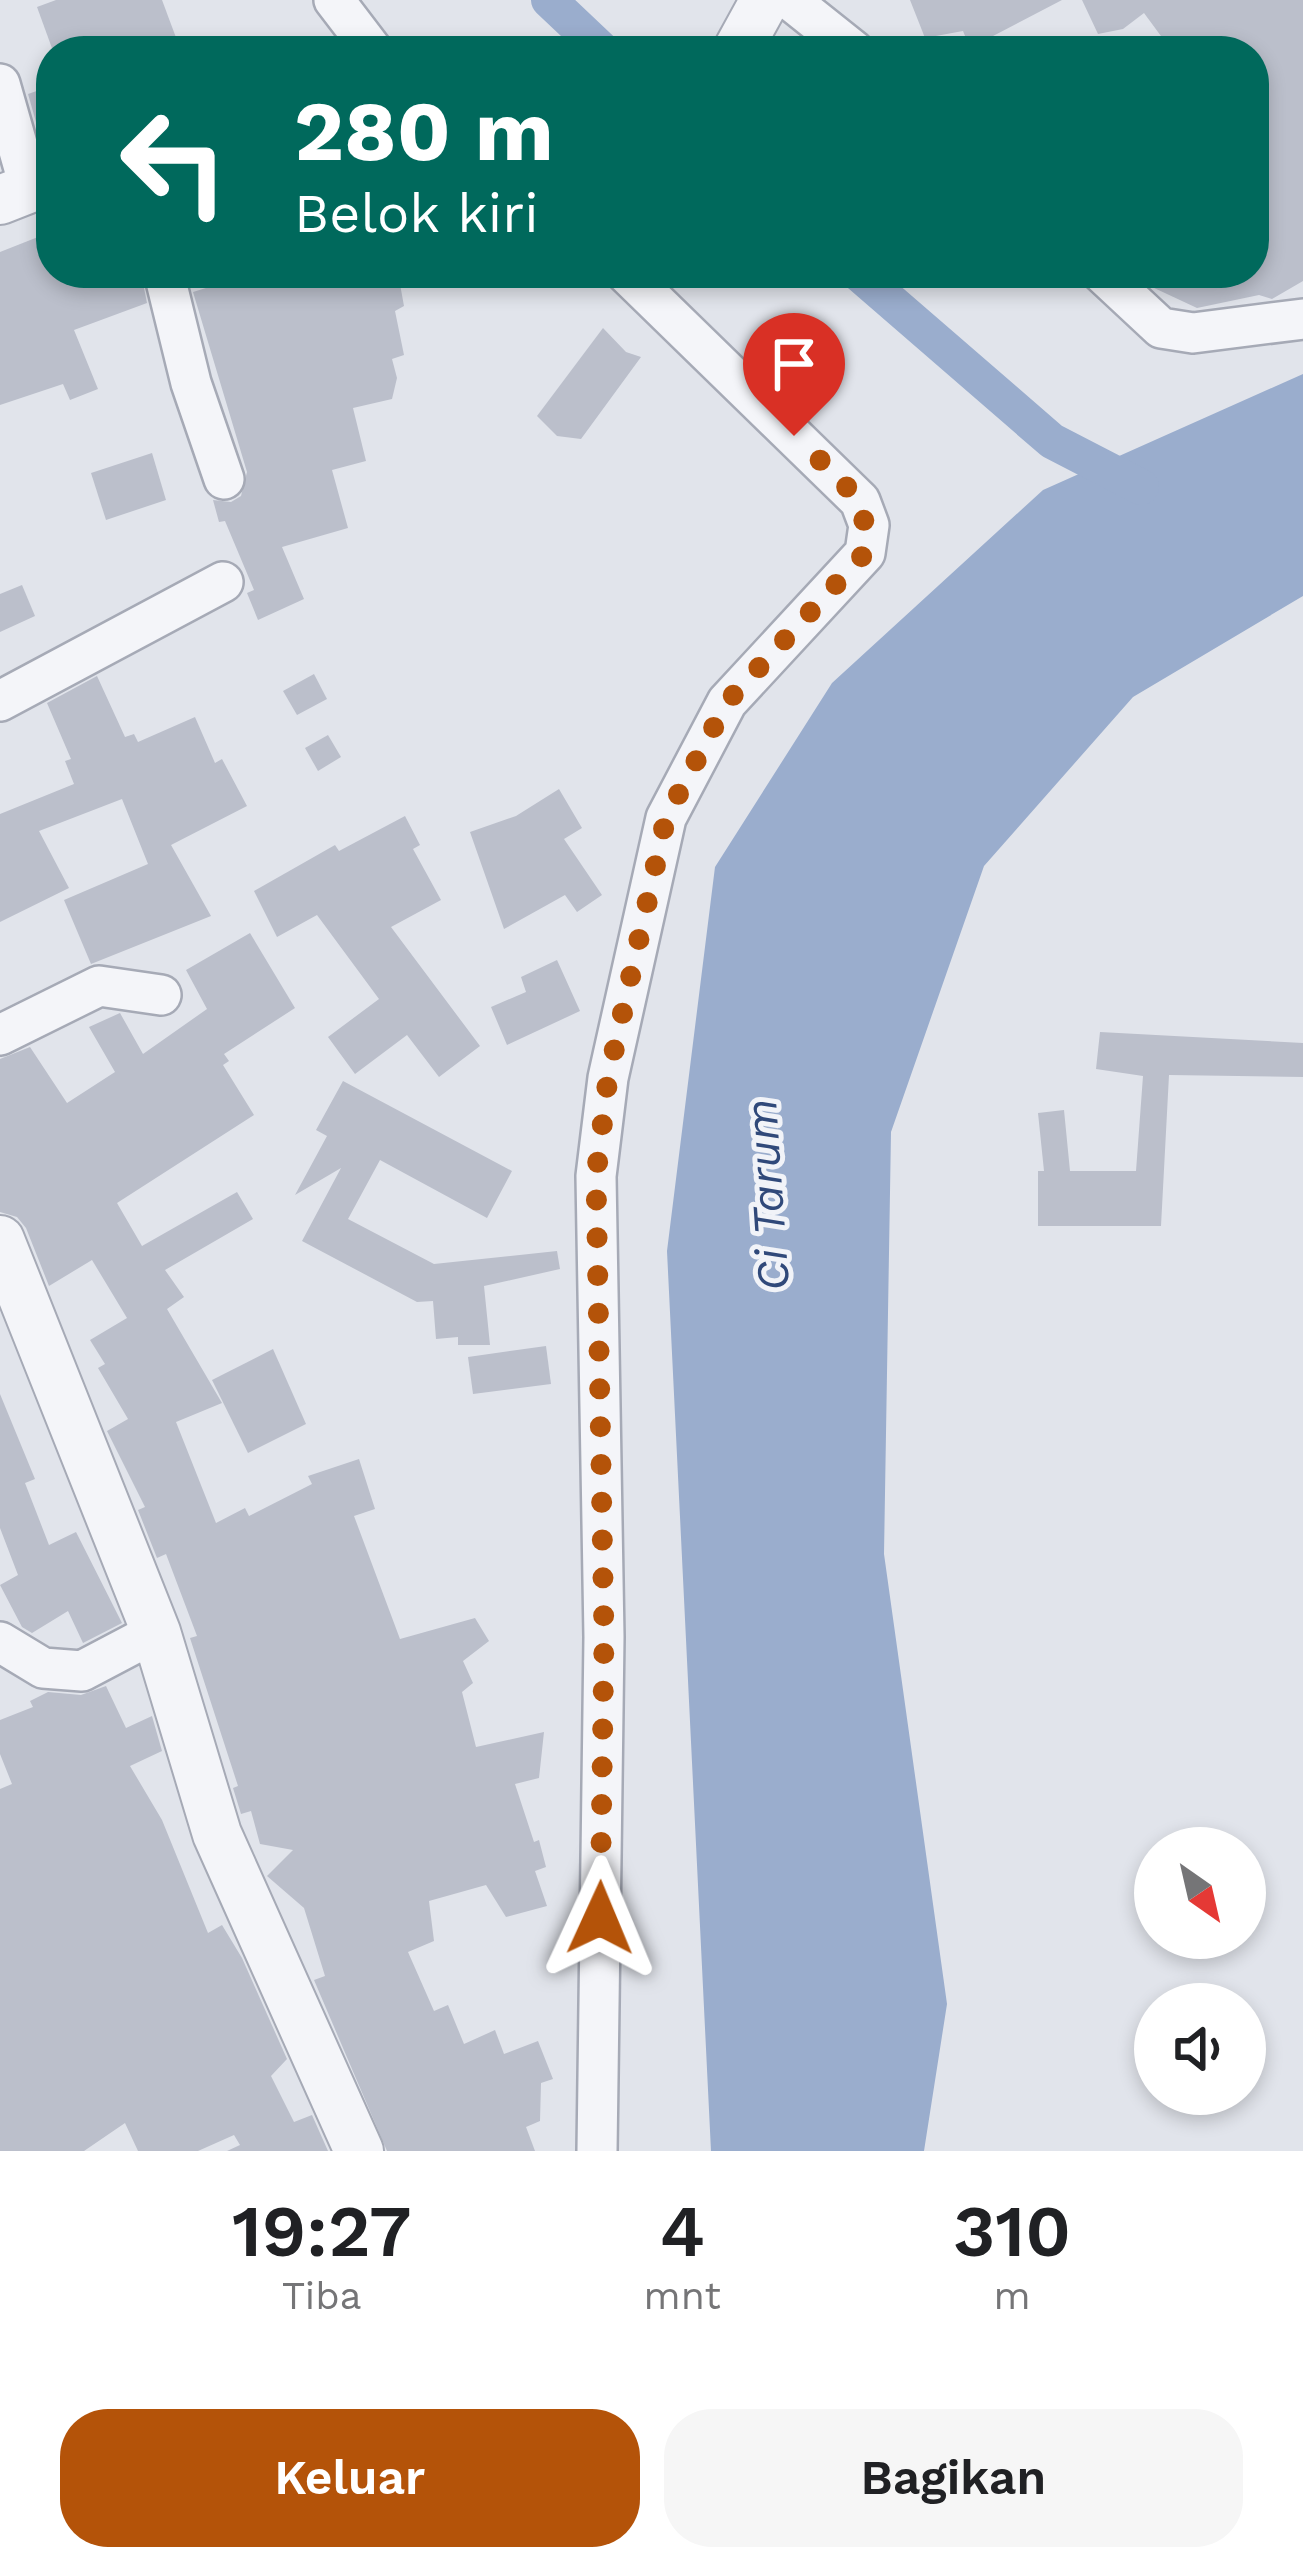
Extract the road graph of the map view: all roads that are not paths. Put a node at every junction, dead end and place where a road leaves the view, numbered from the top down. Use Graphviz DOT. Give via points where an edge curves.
graph roads {
  1 [pos="334,0"];
  2 [pos="790,0"];
  3 [pos="362,36"];
  4 [pos="835,36"];
  5 [pos="0,84"];
  6 [pos="27,189"];
  7 [pos="168,288"];
  8 [pos="641,288"];
  9 [pos="1118,288"];
  10 [pos="1303,319"];
  11 [pos="224,479"];
  12 [pos="223,582"];
  13 [pos="0,701"];
  14 [pos="161,994"];
  15 [pos="0,1035"];
  16 [pos="0,1240"];
  17 [pos="155,1632"];
  18 [pos="0,1642"];
  19 [pos="359,2151"];
  20 [pos="597,2151"];
  1 -- 3 [label="street"];
  2 -- 4 [label="street"];
  5 -- 6 [label="street"];
  7 -- 11 [label="street"];
  8 -- 20 [label="street" via="860,502 869,525 865,553 727,702 666,818 608,1078 596,1176 604,1637"];
  9 -- 10 [label="street" via="1161,328 1193,333"];
  12 -- 13 [label="street"];
  14 -- 15 [label="street" via="99,986"];
  16 -- 17 [label="street"];
  17 -- 18 [label="street" via="82,1671 43,1668"];
  17 -- 19 [label="street" via="217,1834"];
}
